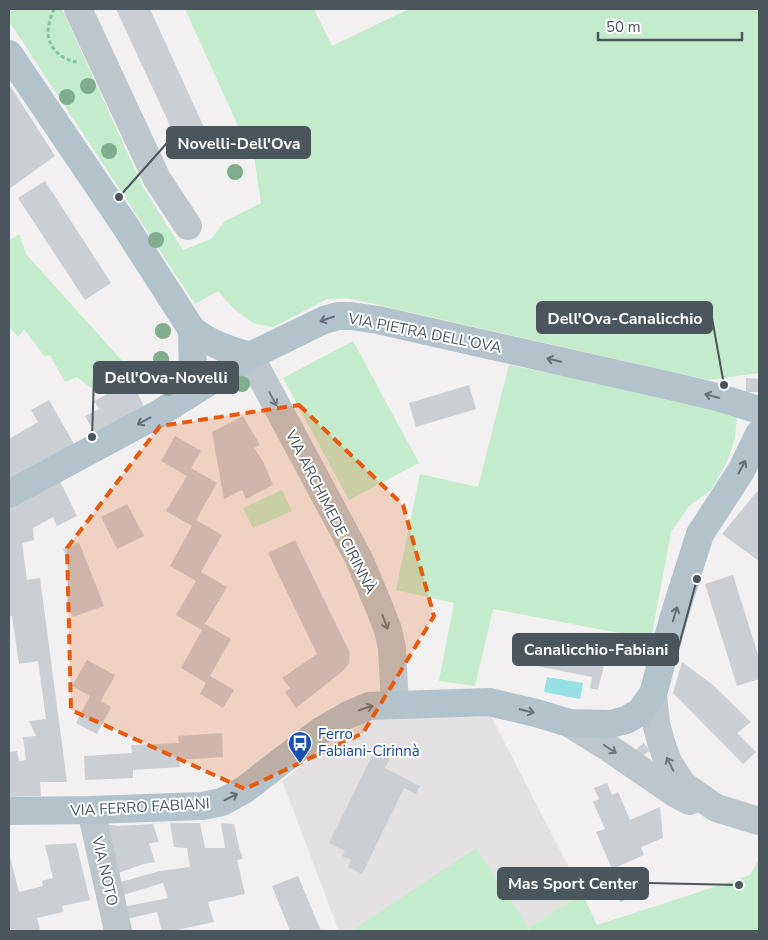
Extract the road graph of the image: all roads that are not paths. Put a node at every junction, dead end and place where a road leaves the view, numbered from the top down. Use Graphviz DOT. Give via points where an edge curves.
graph roads {
  1 [pos="78,9"];
  2 [pos="9,54"];
  3 [pos="188,226"];
  4 [pos="192,330"];
  5 [pos="250,356"];
  6 [pos="186,396"];
  7 [pos="759,410"];
  8 [pos="759,434"];
  9 [pos="9,494"];
  10 [pos="653,694"];
  11 [pos="395,704"];
  12 [pos="569,723"];
  13 [pos="716,808"];
  14 [pos="91,810"];
  15 [pos="9,812"];
  16 [pos="759,822"];
  17 [pos="118,931"];
  1 -- 3 [label="street" via="157,179"];
  2 -- 4 [label="main road"];
  4 -- 5 [label="main road" via="219,346"];
  4 -- 6 [label="main road" via="193,379"];
  5 -- 6 [label="main road, VIA PIETRA DELL'OVA"];
  7 -- 5 [label="main road, VIA PIETRA DELL'OVA, one-way" via="665,385 351,316 324,320"];
  5 -- 11 [label="street, VIA ARCHIMEDE CIRINNÀ, one-way" via="359,559 380,609 392,648"];
  6 -- 9 [label="main road, VIA PIETRA DELL'OVA, one-way"];
  10 -- 8 [label="main road, one-way" via="700,534 741,471"];
  10 -- 12 [label="main road, VIA FERRO FABIANI" via="640,712 626,720 611,724"];
  13 -- 10 [label="street, one-way" via="683,785 668,762 656,722"];
  11 -- 12 [label="main road, VIA FERRO FABIANI, one-way" via="489,702"];
  14 -- 11 [label="main road, VIA FERRO FABIANI, one-way" via="202,806 222,802 244,790 319,732 348,715 369,706"];
  12 -- 13 [label="street, one-way" via="676,794 693,803"];
  13 -- 16 [label="street"];
  14 -- 15 [label="main road, VIA FERRO FABIANI"];
  14 -- 17 [label="street, VIA NOTO"];
}
